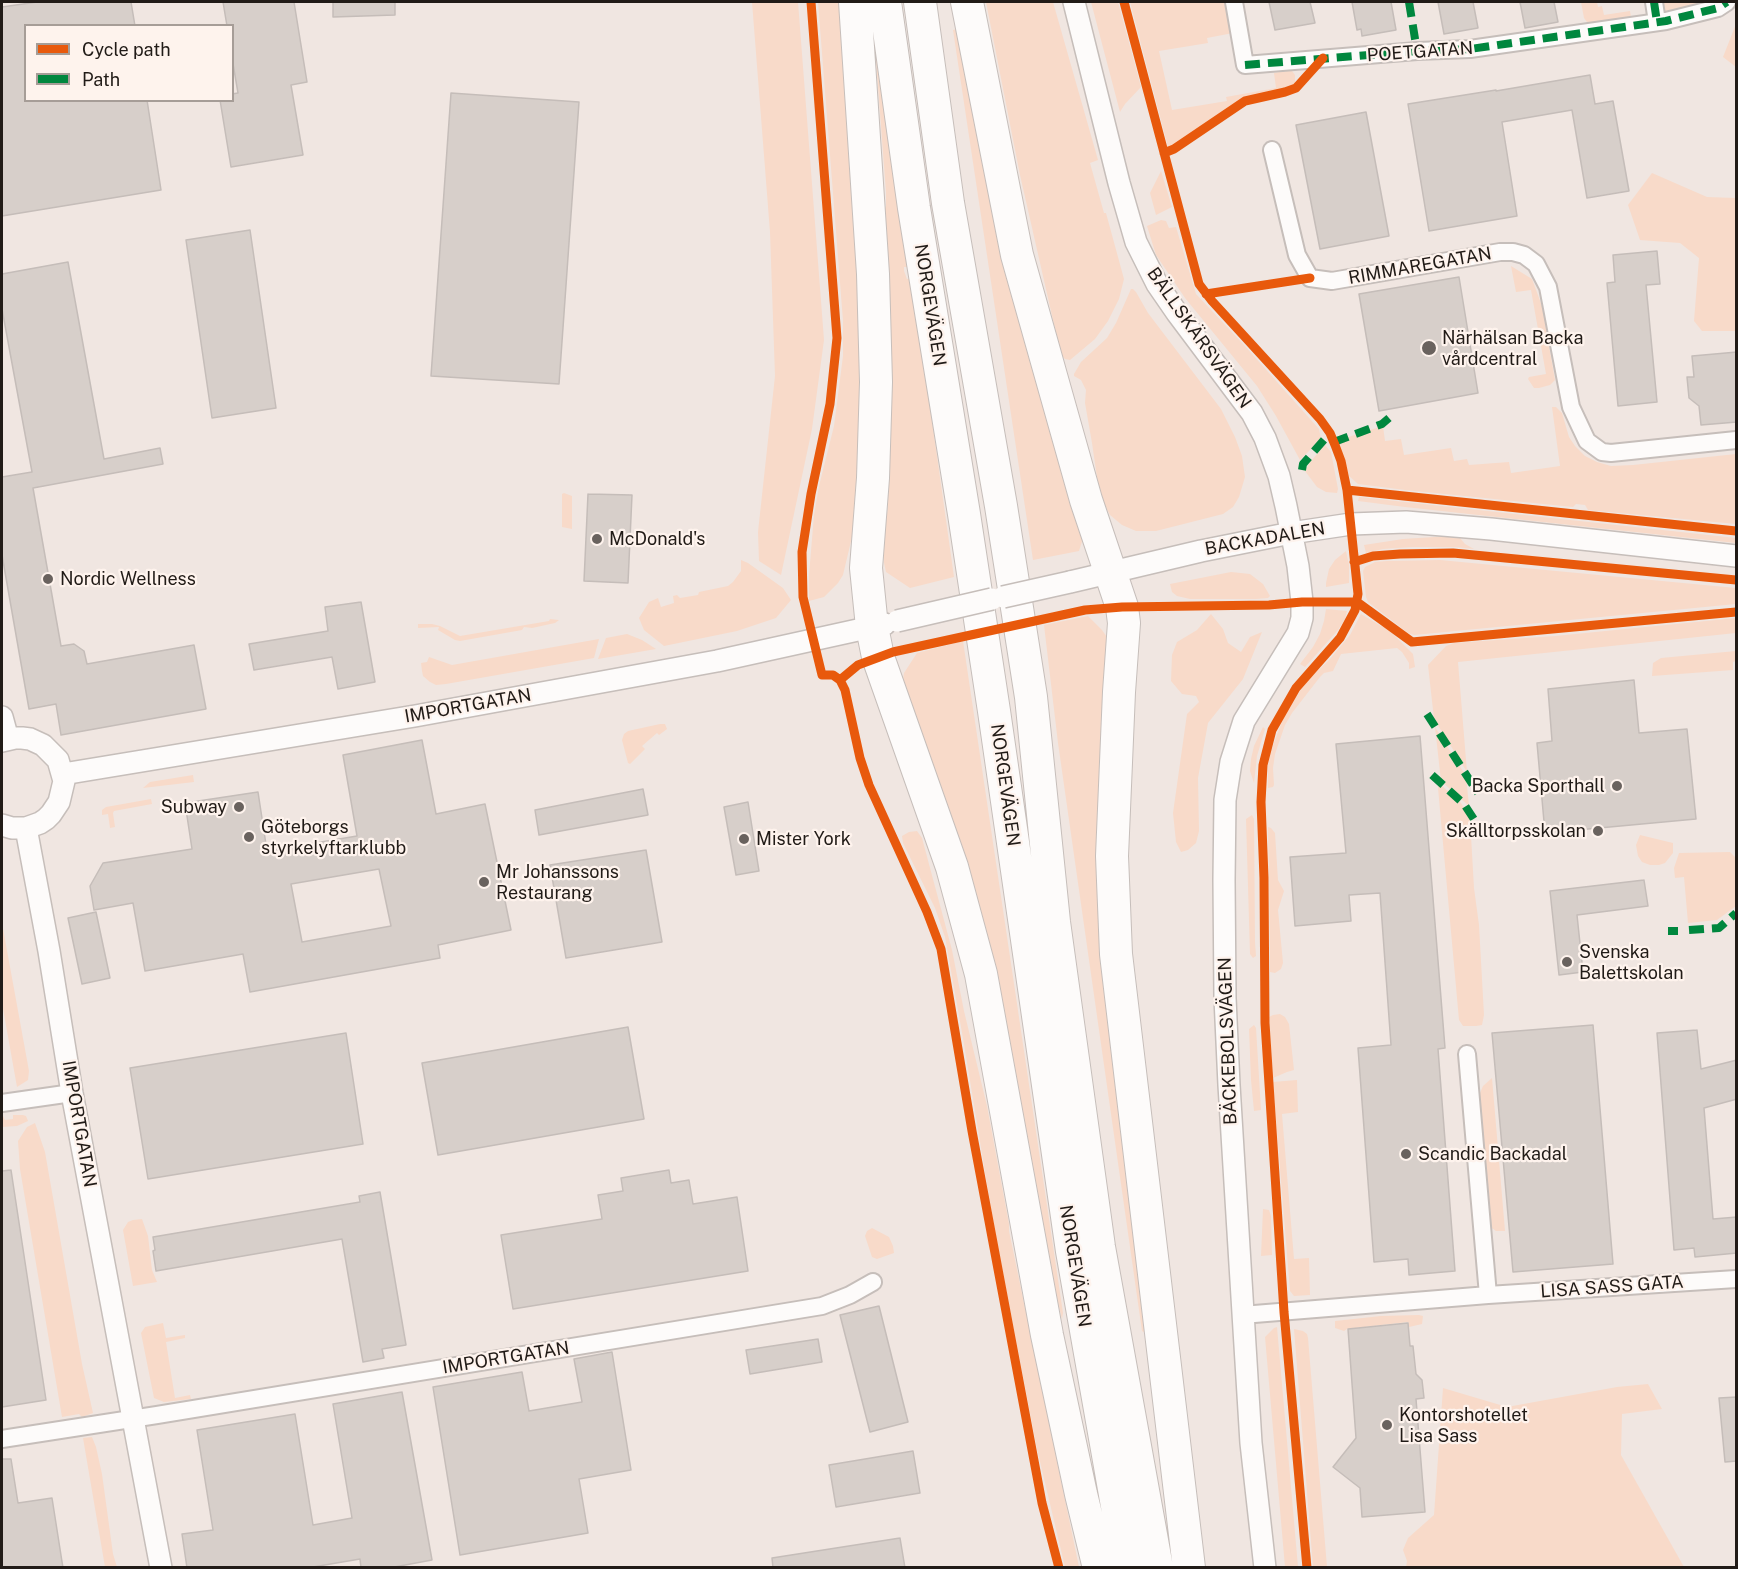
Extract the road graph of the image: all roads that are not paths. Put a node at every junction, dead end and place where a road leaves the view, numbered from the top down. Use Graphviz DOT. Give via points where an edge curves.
graph roads {
  1 [pos="855,2"];
  2 [pos="885,2"];
  3 [pos="920,2"];
  4 [pos="967,2"];
  5 [pos="1074,2"];
  6 [pos="1234,2"];
  7 [pos="1654,2"];
  8 [pos="1727,2"];
  9 [pos="1658,22"];
  10 [pos="1272,150"];
  11 [pos="1737,440"];
  12 [pos="1291,533"];
  13 [pos="1737,556"];
  14 [pos="1110,572"];
  15 [pos="885,624"];
  16 [pos="2,717"];
  17 [pos="5,740"];
  18 [pos="63,774"];
  19 [pos="2,825"];
  20 [pos="26,828"];
  21 [pos="1467,1054"];
  22 [pos="72,1093"];
  23 [pos="2,1103"];
  24 [pos="1737,1279"];
  25 [pos="873,1282"];
  26 [pos="1488,1295"];
  27 [pos="1242,1315"];
  28 [pos="133,1419"];
  29 [pos="2,1439"];
  30 [pos="161,1568"];
  31 [pos="1099,1568"];
  32 [pos="1128,1568"];
  33 [pos="1157,1568"];
  34 [pos="1189,1568"];
  35 [pos="1265,1568"];
  1 -- 15 [label="highway" via="876,382 866,568"];
  2 -- 32 [label="highway, NORGEVÄGEN" via="1072,1251"];
  3 -- 33 [label="highway, NORGEVÄGEN" via="948,203 1030,697 1054,922 1099,1247"];
  4 -- 14 [label="highway" via="1017,255"];
  5 -- 12 [label="street, BÄLLSKÄRSVÄGEN" via="1136,242 1177,314 1252,414 1272,454"];
  6 -- 9 [label="street, POETGATAN" via="1245,65 1470,49"];
  7 -- 9 [label="street"];
  8 -- 9 [label="street, POETGATAN" via="1718,8"];
  10 -- 11 [label="street, RIMMAREGATAN" via="1296,255 1310,278 1332,281 1500,252 1524,255 1536,264 1548,287 1571,407 1587,441 1602,452 1611,453"];
  12 -- 13 [label="street, BACKADALEN" via="1351,524 1406,522"];
  12 -- 14 [label="street, BACKADALEN"];
  12 -- 27 [label="street, BÄCKEBOLSVÄGEN" via="1302,618 1298,633 1244,721 1231,762 1225,800 1225,998"];
  14 -- 15 [label="street, BACKADALEN, bridge"];
  14 -- 34 [label="highway" via="1124,623 1112,856 1116,954"];
  15 -- 18 [label="street, IMPORTGATAN" via="717,660 415,716"];
  15 -- 31 [label="highway" via="878,657 952,867 981,974 1047,1335"];
  16 -- 17 [label="street"];
  17 -- 18 [label="street" via="30,739 43,745 58,760"];
  18 -- 20 [label="street" via="62,795 56,808 40,823"];
  19 -- 20 [label="street"];
  20 -- 22 [label="street, IMPORTGATAN"];
  21 -- 26 [label="street"];
  22 -- 23 [label="street"];
  22 -- 28 [label="street, IMPORTGATAN"];
  24 -- 26 [label="street, LISA SASS GATA"];
  25 -- 28 [label="street, IMPORTGATAN" via="822,1306"];
  26 -- 27 [label="street, LISA SASS GATA"];
  27 -- 35 [label="street, BÄCKEBOLSVÄGEN"];
  28 -- 29 [label="street"];
  28 -- 30 [label="street, IMPORTGATAN"];
}
